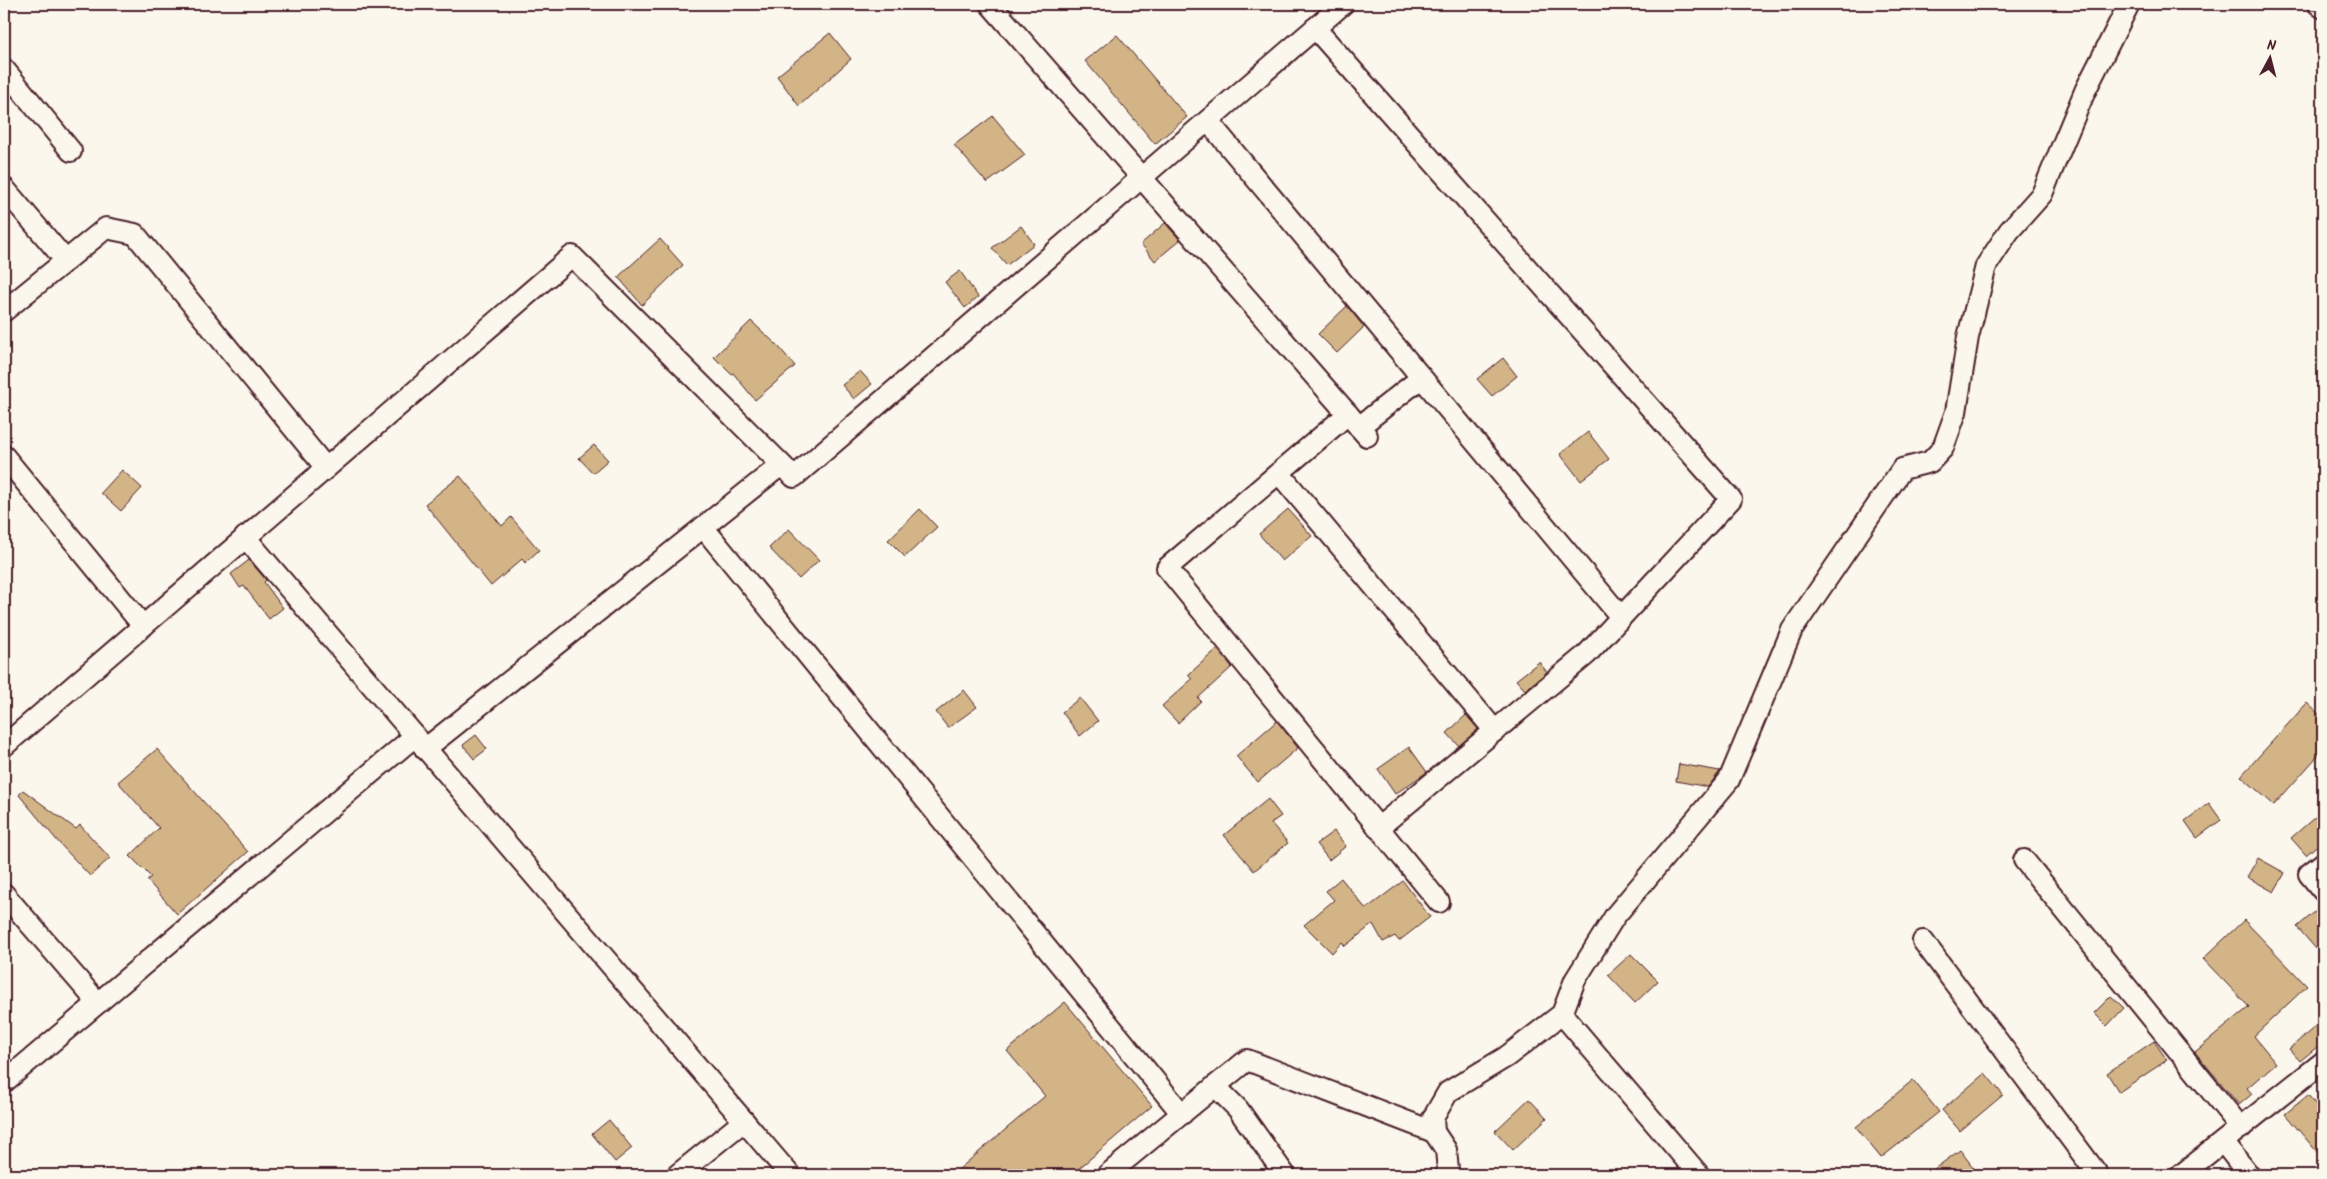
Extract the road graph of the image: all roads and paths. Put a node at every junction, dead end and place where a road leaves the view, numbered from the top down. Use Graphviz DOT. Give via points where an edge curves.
graph roads {
  1 [pos="990,4"];
  2 [pos="1343,4"];
  3 [pos="2129,4"];
  4 [pos="2318,4"];
  5 [pos="2323,8"];
  6 [pos="1314,28"];
  7 [pos="4,69"];
  8 [pos="1208,121"];
  9 [pos="71,151"];
  10 [pos="1141,178"];
  11 [pos="4,188"];
  12 [pos="66,260"];
  13 [pos="4,311"];
  14 [pos="1421,378"];
  15 [pos="1358,426"];
  16 [pos="4,456"];
  17 [pos="781,465"];
  18 [pos="326,468"];
  19 [pos="1279,472"];
  20 [pos="703,528"];
  21 [pos="245,537"];
  22 [pos="1621,617"];
  23 [pos="143,626"];
  24 [pos="1495,731"];
  25 [pos="420,742"];
  26 [pos="4,746"];
  27 [pos="1378,828"];
  28 [pos="2024,860"];
  29 [pos="2323,863"];
  30 [pos="2323,891"];
  31 [pos="4,894"];
  32 [pos="1439,902"];
  33 [pos="1923,941"];
  34 [pos="98,1003"];
  35 [pos="1562,1014"];
  36 [pos="2323,1062"];
  37 [pos="4,1082"];
  38 [pos="1215,1086"];
  39 [pos="1182,1114"];
  40 [pos="744,1121"];
  41 [pos="2241,1128"];
  42 [pos="1434,1132"];
  43 [pos="2223,1142"];
  44 [pos="677,1175"];
  45 [pos="790,1175"];
  46 [pos="1107,1175"];
  47 [pos="1285,1175"];
  48 [pos="1446,1175"];
  49 [pos="1700,1175"];
  50 [pos="2098,1175"];
  51 [pos="2181,1175"];
  52 [pos="2249,1175"];
  1 -- 10 [label="street"];
  2 -- 6 [label="street"];
  3 -- 35 [label="street" via="2085,91 2042,194 2010,231 1986,266 1968,337 1956,412 1943,448 1930,462 1902,469 1792,630 1730,780 1615,916 1575,980"];
  4 -- 5 [label="street"];
  6 -- 8 [label="street"];
  6 -- 22 [label="street" via="1731,499"];
  7 -- 9 [label="street"];
  8 -- 10 [label="street"];
  8 -- 14 [label="street"];
  10 -- 15 [label="street"];
  10 -- 17 [label="street" via="794,477"];
  11 -- 12 [label="street"];
  12 -- 13 [label="street"];
  12 -- 18 [label="street" via="106,228 135,234"];
  14 -- 15 [label="street"];
  14 -- 22 [label="street"];
  15 -- 19 [label="street"];
  16 -- 23 [label="street"];
  17 -- 18 [label="street" via="572,256"];
  17 -- 20 [label="street"];
  18 -- 21 [label="street"];
  19 -- 24 [label="street"];
  19 -- 27 [label="street" via="1167,568"];
  20 -- 25 [label="street"];
  20 -- 39 [label="street"];
  21 -- 23 [label="street"];
  21 -- 25 [label="street"];
  22 -- 24 [label="street" via="1587,654"];
  23 -- 26 [label="street"];
  24 -- 27 [label="street"];
  25 -- 34 [label="street"];
  25 -- 40 [label="street"];
  27 -- 32 [label="street"];
  28 -- 41 [label="street"];
  29 -- 30 [label="street" via="2309,874"];
  31 -- 34 [label="street"];
  33 -- 50 [label="street"];
  34 -- 37 [label="street"];
  35 -- 42 [label="street" via="1506,1057 1448,1092 1433,1118"];
  35 -- 49 [label="street"];
  36 -- 41 [label="street"];
  38 -- 39 [label="street"];
  38 -- 42 [label="street" via="1247,1060"];
  38 -- 47 [label="street" via="1238,1109"];
  39 -- 46 [label="street"];
  40 -- 44 [label="street"];
  40 -- 45 [label="street"];
  41 -- 43 [label="street"];
  42 -- 48 [label="street" via="1446,1150"];
  43 -- 51 [label="street"];
  43 -- 52 [label="street"];
}
